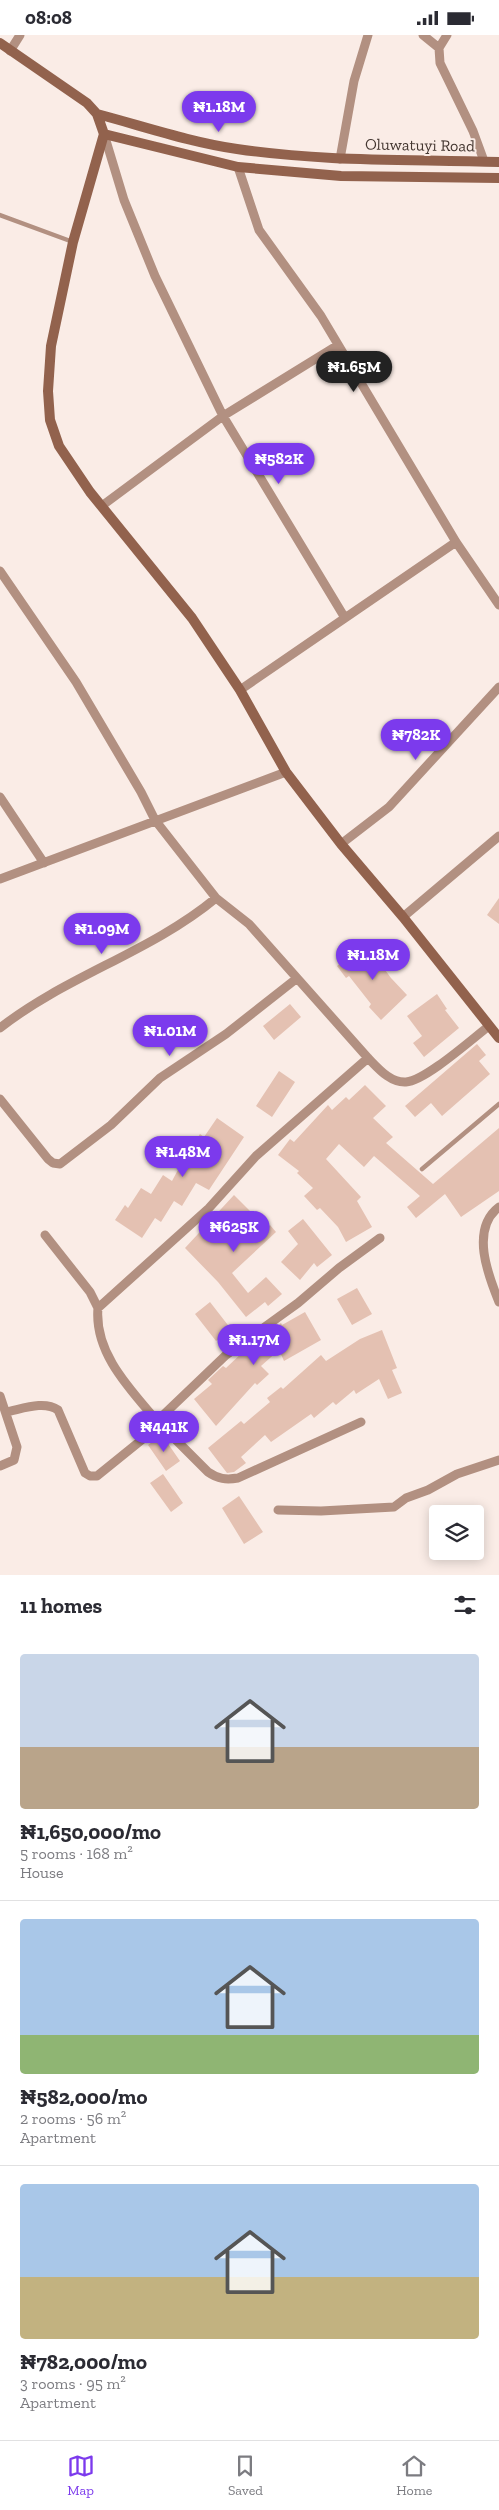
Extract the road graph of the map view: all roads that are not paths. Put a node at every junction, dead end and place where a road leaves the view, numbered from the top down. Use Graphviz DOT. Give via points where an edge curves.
graph roads {
  1 [pos="20,35"];
  2 [pos="368,35"];
  3 [pos="422,35"];
  4 [pos="447,35"];
  5 [pos="0,43"];
  6 [pos="439,48"];
  7 [pos="10,51"];
  8 [pos="97,113"];
  9 [pos="104,134"];
  10 [pos="340,159"];
  11 [pos="484,161"];
  12 [pos="499,162"];
  13 [pos="238,167"];
  14 [pos="499,178"];
  15 [pos="0,215"];
  16 [pos="73,243"];
  17 [pos="338,345"];
  18 [pos="223,416"];
  19 [pos="103,505"];
  20 [pos="456,542"];
  21 [pos="0,571"];
  22 [pos="499,605"];
  23 [pos="345,618"];
  24 [pos="499,687"];
  25 [pos="240,689"];
  26 [pos="286,772"];
  27 [pos="0,797"];
  28 [pos="156,820"];
  29 [pos="499,836"];
  30 [pos="341,844"];
  31 [pos="44,863"];
  32 [pos="0,879"];
  33 [pos="216,898"];
  34 [pos="403,917"];
  35 [pos="296,979"];
  36 [pos="489,1026"];
  37 [pos="0,1028"];
  38 [pos="499,1038"];
  39 [pos="368,1058"];
  40 [pos="0,1099"];
  41 [pos="499,1103"];
  42 [pos="422,1169"];
  43 [pos="499,1207"];
  44 [pos="46,1235"];
  45 [pos="380,1238"];
  46 [pos="499,1302"];
  47 [pos="98,1308"];
  48 [pos="0,1396"];
  49 [pos="6,1412"];
  50 [pos="157,1421"];
  51 [pos="360,1422"];
  52 [pos="499,1460"];
  53 [pos="0,1466"];
  54 [pos="278,1510"];
  1 -- 7 [label="street"];
  2 -- 10 [label="street" via="354,81"];
  3 -- 6 [label="street"];
  4 -- 6 [label="street"];
  5 -- 7 [label="street"];
  6 -- 11 [label="street" via="440,63"];
  7 -- 8 [label="street" via="74,93"];
  8 -- 9 [label="street"];
  8 -- 10 [label="street, Oluwatuyi Road" via="209,144"];
  9 -- 13 [label="street, Oluwatuyi Road"];
  9 -- 16 [label="street"];
  9 -- 18 [label="street" via="124,201 148,260"];
  10 -- 11 [label="street, Oluwatuyi Road"];
  11 -- 12 [label="street, Oluwatuyi Road"];
  13 -- 14 [label="street, Oluwatuyi Road" via="341,176"];
  13 -- 17 [label="street" via="259,230"];
  15 -- 16 [label="lane"];
  16 -- 19 [label="street" via="51,346 50,420 68,462"];
  17 -- 18 [label="street"];
  17 -- 20 [label="street"];
  18 -- 19 [label="street"];
  18 -- 23 [label="street"];
  19 -- 25 [label="street" via="192,618"];
  20 -- 22 [label="street"];
  20 -- 23 [label="street"];
  21 -- 28 [label="street" via="76,682"];
  23 -- 25 [label="street"];
  24 -- 30 [label="street" via="389,807"];
  25 -- 26 [label="street"];
  26 -- 28 [label="street"];
  26 -- 30 [label="street"];
  27 -- 31 [label="street"];
  28 -- 31 [label="street"];
  28 -- 33 [label="street"];
  29 -- 34 [label="street"];
  30 -- 34 [label="street"];
  31 -- 32 [label="street"];
  33 -- 35 [label="street" via="249,923"];
  33 -- 37 [label="street" via="168,934 70,985"];
  34 -- 36 [label="street"];
  35 -- 39 [label="street"];
  35 -- 40 [label="street" via="226,1035 160,1078 111,1125 60,1164 48,1159"];
  36 -- 38 [label="street"];
  36 -- 39 [label="street" via="420,1079 397,1081"];
  39 -- 47 [label="street" via="256,1156 209,1208"];
  41 -- 42 [label="lane"];
  43 -- 46 [label="street" via="490,1214 484,1234 484,1260"];
  44 -- 47 [label="street" via="90,1292"];
  45 -- 50 [label="street" via="226,1355"];
  47 -- 50 [label="street" via="100,1334 112,1365"];
  48 -- 49 [label="street"];
  49 -- 50 [label="street" via="53,1406 58,1410 85,1473 90,1476 97,1476 144,1438"];
  49 -- 53 [label="street" via="17,1454"];
  50 -- 51 [label="street" via="208,1472 227,1480 238,1478"];
  52 -- 54 [label="street" via="457,1474 394,1507"];
}
